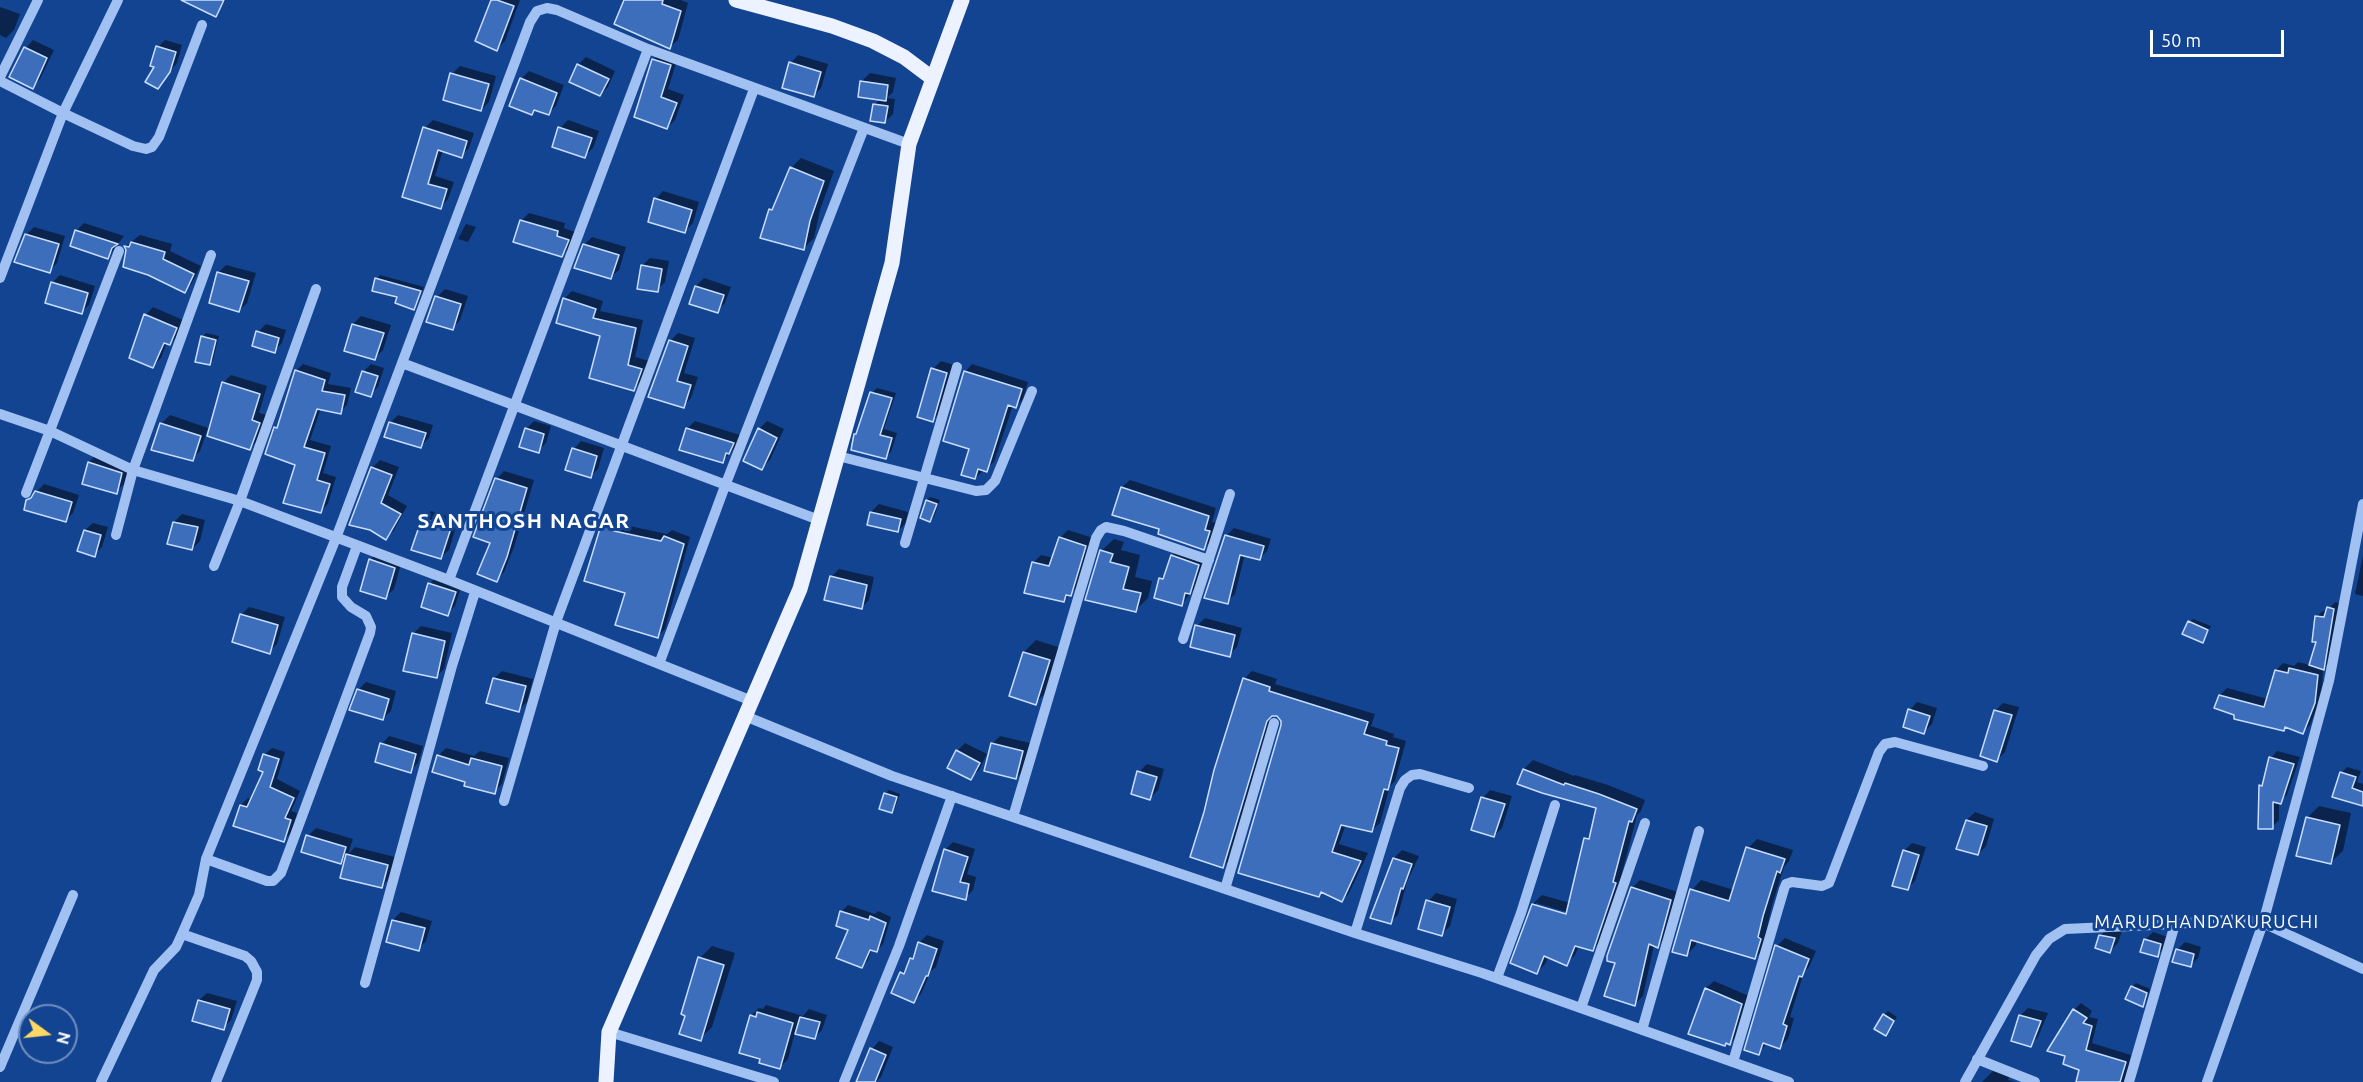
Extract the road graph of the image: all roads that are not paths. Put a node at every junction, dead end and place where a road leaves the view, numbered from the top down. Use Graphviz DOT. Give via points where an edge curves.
graph roads {
  1 [pos="38,0"];
  2 [pos="118,0"];
  3 [pos="736,0"];
  4 [pos="962,0"];
  5 [pos="202,25"];
  6 [pos="648,49"];
  7 [pos="0,77"];
  8 [pos="932,78"];
  9 [pos="0,81"];
  10 [pos="754,89"];
  11 [pos="63,113"];
  12 [pos="864,128"];
  13 [pos="905,143"];
  14 [pos="119,251"];
  15 [pos="211,255"];
  16 [pos="0,278"];
  17 [pos="316,289"];
  18 [pos="402,363"];
  19 [pos="957,367"];
  20 [pos="1032,391"];
  21 [pos="513,405"];
  22 [pos="0,414"];
  23 [pos="50,432"];
  24 [pos="622,446"];
  25 [pos="838,456"];
  26 [pos="133,470"];
  27 [pos="924,478"];
  28 [pos="725,486"];
  29 [pos="26,493"];
  30 [pos="1230,494"];
  31 [pos="240,501"];
  32 [pos="2363,504"];
  33 [pos="819,520"];
  34 [pos="116,535"];
  35 [pos="336,537"];
  36 [pos="905,543"];
  37 [pos="357,546"];
  38 [pos="1209,560"];
  39 [pos="214,566"];
  40 [pos="448,580"];
  41 [pos="475,592"];
  42 [pos="556,622"];
  43 [pos="1183,639"];
  44 [pos="659,664"];
  45 [pos="752,701"];
  46 [pos="745,716"];
  47 [pos="1274,723"];
  48 [pos="1983,766"];
  49 [pos="1469,788"];
  50 [pos="952,796"];
  51 [pos="504,801"];
  52 [pos="1555,805"];
  53 [pos="1013,817"];
  54 [pos="1645,822"];
  55 [pos="1699,831"];
  56 [pos="206,859"];
  57 [pos="1225,889"];
  58 [pos="73,895"];
  59 [pos="2263,923"];
  60 [pos="2175,924"];
  61 [pos="1355,933"];
  62 [pos="182,934"];
  63 [pos="2363,969"];
  64 [pos="1497,978"];
  65 [pos="365,983"];
  66 [pos="1581,1008"];
  67 [pos="1642,1030"];
  68 [pos="609,1032"];
  69 [pos="1977,1059"];
  70 [pos="1733,1062"];
  71 [pos="0,1067"];
  72 [pos="101,1082"];
  73 [pos="216,1082"];
  74 [pos="606,1082"];
  75 [pos="774,1082"];
  76 [pos="844,1082"];
  77 [pos="1789,1082"];
  78 [pos="1965,1082"];
  79 [pos="2035,1082"];
  80 [pos="2129,1082"];
  81 [pos="2207,1082"];
  1 -- 7 [label="street"];
  2 -- 11 [label="street"];
  3 -- 8 [label="main road" via="873,41"];
  4 -- 8 [label="main road"];
  5 -- 11 [label="street" via="159,138 152,147 133,146"];
  6 -- 10 [label="street"];
  6 -- 18 [label="street" via="557,10 537,11"];
  6 -- 21 [label="street"];
  8 -- 13 [label="main road"];
  9 -- 11 [label="street"];
  10 -- 12 [label="street"];
  10 -- 24 [label="street"];
  11 -- 16 [label="street"];
  12 -- 13 [label="street"];
  12 -- 28 [label="street"];
  13 -- 25 [label="main road" via="892,262"];
  14 -- 23 [label="street"];
  15 -- 26 [label="street"];
  17 -- 31 [label="street"];
  18 -- 21 [label="street"];
  18 -- 35 [label="street"];
  19 -- 27 [label="street"];
  20 -- 27 [label="street" via="995,481 986,490"];
  21 -- 24 [label="street"];
  21 -- 40 [label="street"];
  22 -- 23 [label="street"];
  23 -- 26 [label="street"];
  23 -- 29 [label="street"];
  24 -- 28 [label="street"];
  24 -- 42 [label="street"];
  25 -- 27 [label="street"];
  25 -- 33 [label="main road"];
  26 -- 31 [label="street"];
  26 -- 34 [label="street"];
  27 -- 36 [label="street"];
  28 -- 33 [label="street"];
  28 -- 44 [label="street"];
  30 -- 38 [label="street"];
  31 -- 35 [label="street"];
  31 -- 39 [label="street"];
  32 -- 59 [label="street" via="2328,681"];
  33 -- 45 [label="main road" via="800,589"];
  35 -- 37 [label="street"];
  35 -- 56 [label="street"];
  37 -- 40 [label="street"];
  37 -- 56 [label="street" via="342,597 366,616 370,633 281,873 267,881"];
  38 -- 43 [label="street"];
  38 -- 53 [label="street" via="1124,531 1106,527 1101,530"];
  40 -- 41 [label="street"];
  41 -- 42 [label="street"];
  41 -- 65 [label="street"];
  42 -- 44 [label="street"];
  42 -- 51 [label="street"];
  44 -- 45 [label="street"];
  45 -- 46 [label="main road"];
  46 -- 50 [label="street"];
  46 -- 68 [label="main road"];
  47 -- 57 [label="street"];
  48 -- 70 [label="street" via="1895,742 1885,744 1829,883 1786,884"];
  49 -- 61 [label="street" via="1419,774 1405,780"];
  50 -- 53 [label="street"];
  50 -- 76 [label="street" via="899,946"];
  52 -- 64 [label="street"];
  53 -- 57 [label="street"];
  54 -- 66 [label="street"];
  55 -- 67 [label="street"];
  56 -- 62 [label="street" via="199,895"];
  57 -- 61 [label="street"];
  58 -- 71 [label="street"];
  59 -- 60 [label="street" via="2240,919"];
  59 -- 63 [label="street"];
  59 -- 81 [label="street"];
  60 -- 69 [label="street" via="2065,929 2049,939"];
  60 -- 80 [label="street"];
  61 -- 64 [label="street"];
  62 -- 72 [label="street" via="176,947 154,970"];
  62 -- 73 [label="street" via="245,956 257,972"];
  64 -- 66 [label="street"];
  66 -- 67 [label="street"];
  67 -- 70 [label="street"];
  68 -- 74 [label="main road"];
  68 -- 75 [label="street"];
  69 -- 78 [label="street"];
  69 -- 79 [label="street"];
  70 -- 77 [label="street"];
}
